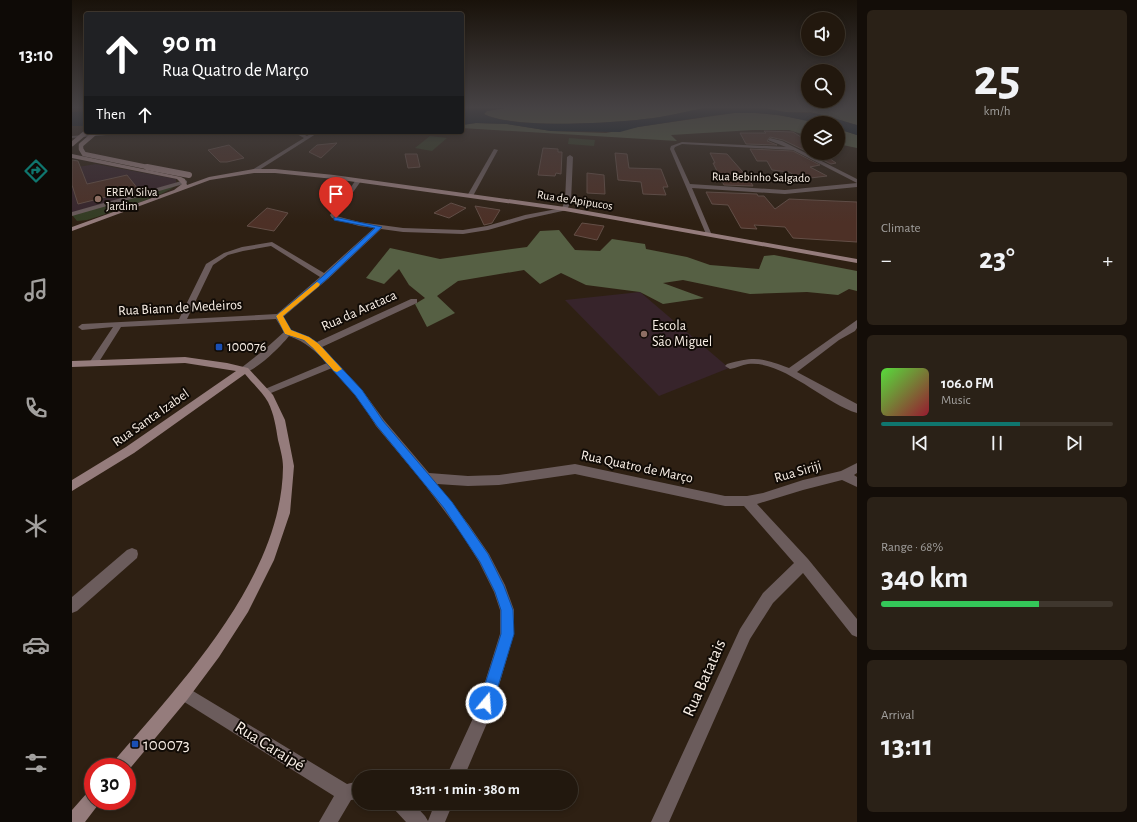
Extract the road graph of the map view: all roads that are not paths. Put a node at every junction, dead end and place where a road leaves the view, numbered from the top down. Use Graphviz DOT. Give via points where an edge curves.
graph roads {
  1 [pos="81,146"];
  2 [pos="294,146"];
  3 [pos="674,146"];
  4 [pos="736,146"];
  5 [pos="788,146"];
  6 [pos="496,150"];
  7 [pos="794,150"];
  8 [pos="72,156"];
  9 [pos="570,157"];
  10 [pos="254,171"];
  11 [pos="288,172"];
  12 [pos="208,179"];
  13 [pos="358,181"];
  14 [pos="857,181"];
  15 [pos="185,182"];
  16 [pos="857,185"];
  17 [pos="688,186"];
  18 [pos="175,192"];
  19 [pos="470,196"];
  20 [pos="158,203"];
  21 [pos="565,209"];
  22 [pos="72,214"];
  23 [pos="72,227"];
  24 [pos="379,227"];
  25 [pos="708,233"];
  26 [pos="857,261"];
  27 [pos="325,277"];
  28 [pos="414,301"];
  29 [pos="279,316"];
  30 [pos="182,321"];
  31 [pos="857,323"];
  32 [pos="120,324"];
  33 [pos="82,327"];
  34 [pos="288,332"];
  35 [pos="316,346"];
  36 [pos="94,363"];
  37 [pos="72,364"];
  38 [pos="334,364"];
  39 [pos="730,366"];
  40 [pos="244,370"];
  41 [pos="790,372"];
  42 [pos="268,391"];
  43 [pos="857,409"];
  44 [pos="857,468"];
  45 [pos="843,475"];
  46 [pos="426,478"];
  47 [pos="857,482"];
  48 [pos="72,486"];
  49 [pos="747,501"];
  50 [pos="132,554"];
  51 [pos="803,563"];
  52 [pos="72,606"];
  53 [pos="857,630"];
  54 [pos="183,693"];
  55 [pos="128,758"];
  56 [pos="458,770"];
  57 [pos="352,792"];
  58 [pos="84,810"];
  59 [pos="407,810"];
  60 [pos="441,810"];
  61 [pos="74,822"];
  62 [pos="328,822"];
  63 [pos="419,822"];
  64 [pos="436,822"];
  65 [pos="660,822"];
  1 -- 12 [label="main road, bridge" via="84,154"];
  2 -- 10 [label="street"];
  3 -- 17 [label="street" via="672,149"];
  4 -- 7 [label="street"];
  5 -- 7 [label="street"];
  6 -- 19 [label="street"];
  7 -- 14 [label="street"];
  8 -- 15 [label="main road" via="179,178"];
  9 -- 21 [label="street" via="568,201"];
  10 -- 11 [label="main road"];
  10 -- 12 [label="main road"];
  11 -- 13 [label="main road, Rua de Apipucos"];
  11 -- 20 [label="main road" via="230,180"];
  12 -- 18 [label="main road"];
  12 -- 20 [label="main road"];
  13 -- 19 [label="main road, Rua de Apipucos"];
  13 -- 24 [label="street" via="333,215"];
  15 -- 18 [label="main road"];
  15 -- 22 [label="street"];
  16 -- 17 [label="street, Rua Bebinho Salgado" via="785,192"];
  17 -- 25 [label="street"];
  18 -- 23 [label="main road"];
  19 -- 21 [label="main road, Rua de Apipucos"];
  20 -- 23 [label="main road"];
  21 -- 24 [label="street" via="473,232"];
  21 -- 25 [label="main road, Rua de Apipucos"];
  24 -- 27 [label="street"];
  25 -- 26 [label="main road, Rua de Apipucos"];
  27 -- 29 [label="street"];
  27 -- 30 [label="street" via="272,244 242,248 210,264"];
  28 -- 35 [label="street, Rua da Arataca"];
  29 -- 30 [label="street, Rua Biann de Medeiros"];
  29 -- 34 [label="street"];
  30 -- 32 [label="street, Rua Biann de Medeiros"];
  31 -- 41 [label="street"];
  32 -- 33 [label="street, Rua Biann de Medeiros"];
  32 -- 36 [label="street"];
  34 -- 35 [label="street"];
  34 -- 40 [label="street" via="279,343"];
  35 -- 38 [label="street, Rua da Arataca"];
  36 -- 37 [label="main road"];
  36 -- 40 [label="main road" via="185,360"];
  38 -- 42 [label="street"];
  38 -- 46 [label="street"];
  39 -- 41 [label="street" via="755,361 765,362"];
  40 -- 42 [label="main road"];
  40 -- 48 [label="main road, Rua Santa Izabel" via="130,450"];
  41 -- 43 [label="street"];
  42 -- 54 [label="main road" via="283,429 288,456 289,477 282,520 253,591 216,651"];
  44 -- 45 [label="street, Rua Siriji"];
  45 -- 47 [label="street"];
  45 -- 49 [label="street, Rua Siriji"];
  46 -- 49 [label="street, Rua Quatro de Março" via="451,481 510,479 575,469 725,501"];
  46 -- 56 [label="street" via="484,558 507,610 507,634 495,676 482,716"];
  49 -- 51 [label="street"];
  50 -- 52 [label="street"];
  51 -- 53 [label="street"];
  51 -- 65 [label="street, Rua Batatais" via="768,598 744,634"];
  54 -- 55 [label="main road"];
  54 -- 57 [label="street, Rua Caraipé"];
  57 -- 62 [label="street"];
  58 -- 61 [label="main road"];
  59 -- 63 [label="street"];
  60 -- 64 [label="street"];
}
